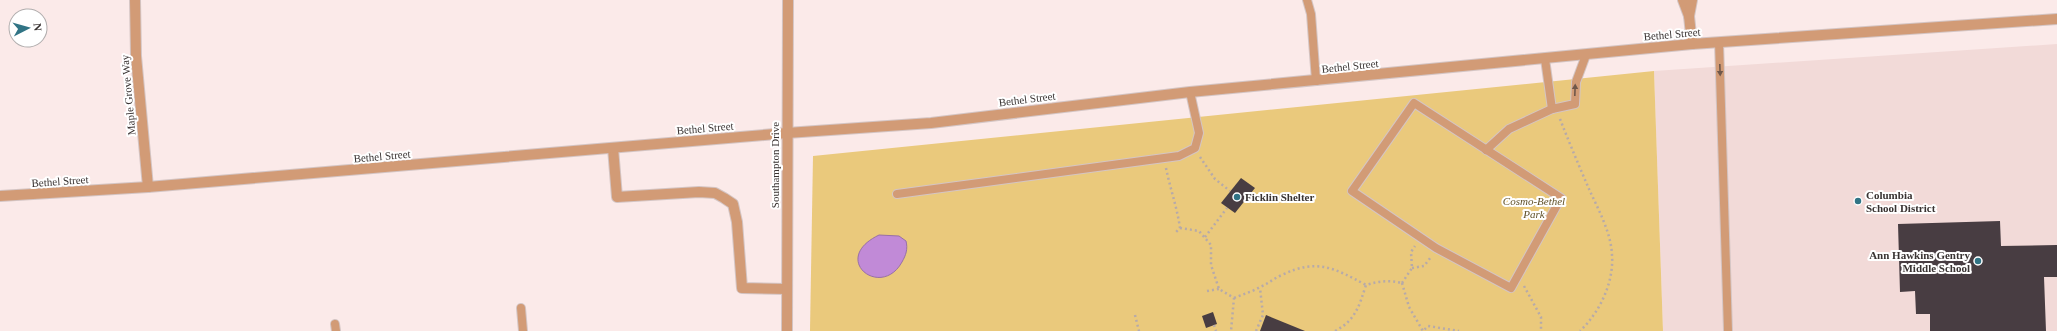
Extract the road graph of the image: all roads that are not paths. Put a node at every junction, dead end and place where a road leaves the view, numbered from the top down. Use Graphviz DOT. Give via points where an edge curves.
graph roads {
  1 [pos="135,0"];
  2 [pos="788,0"];
  3 [pos="1307,0"];
  4 [pos="1683,0"];
  5 [pos="1692,0"];
  6 [pos="1689,16"];
  7 [pos="2057,19"];
  8 [pos="1719,42"];
  9 [pos="1692,44"];
  10 [pos="1586,54"];
  11 [pos="1545,59"];
  12 [pos="1316,81"];
  13 [pos="1190,92"];
  14 [pos="1554,108"];
  15 [pos="787,133"];
  16 [pos="613,148"];
  17 [pos="1486,150"];
  18 [pos="148,187"];
  19 [pos="896,194"];
  20 [pos="0,196"];
  21 [pos="787,289"];
  22 [pos="521,308"];
  23 [pos="523,331"];
  24 [pos="787,331"];
  25 [pos="1728,331"];
  1 -- 18 [label="street, Maple Grove Way" via="136,56"];
  2 -- 15 [label="street, Southampton Drive"];
  3 -- 12 [label="lane" via="1311,14"];
  4 -- 6 [label="street"];
  5 -- 6 [label="street"];
  6 -- 9 [label="street"];
  7 -- 8 [label="street, Bethel Street"];
  8 -- 9 [label="street, Bethel Street"];
  8 -- 25 [label="lane, one-way"];
  9 -- 10 [label="street, Bethel Street"];
  10 -- 11 [label="street, Bethel Street"];
  14 -- 10 [label="lane, one-way" via="1575,104 1576,82"];
  11 -- 12 [label="street, Bethel Street"];
  11 -- 14 [label="lane"];
  12 -- 13 [label="street, Bethel Street"];
  13 -- 15 [label="street, Bethel Street" via="931,123"];
  13 -- 19 [label="lane" via="1199,132 1194,148 1179,156"];
  14 -- 17 [label="lane" via="1509,128"];
  15 -- 16 [label="street, Bethel Street"];
  15 -- 21 [label="street, Southampton Drive"];
  16 -- 18 [label="street, Bethel Street"];
  16 -- 21 [label="street" via="617,197 699,192 724,198 732,204 737,222 742,288"];
  17 -- 17 [label="lane" via="1414,103 1352,191 1436,248 1511,288 1561,198"];
  18 -- 20 [label="street, Bethel Street"];
  21 -- 24 [label="street, Southampton Drive"];
  22 -- 23 [label="lane"];
}
